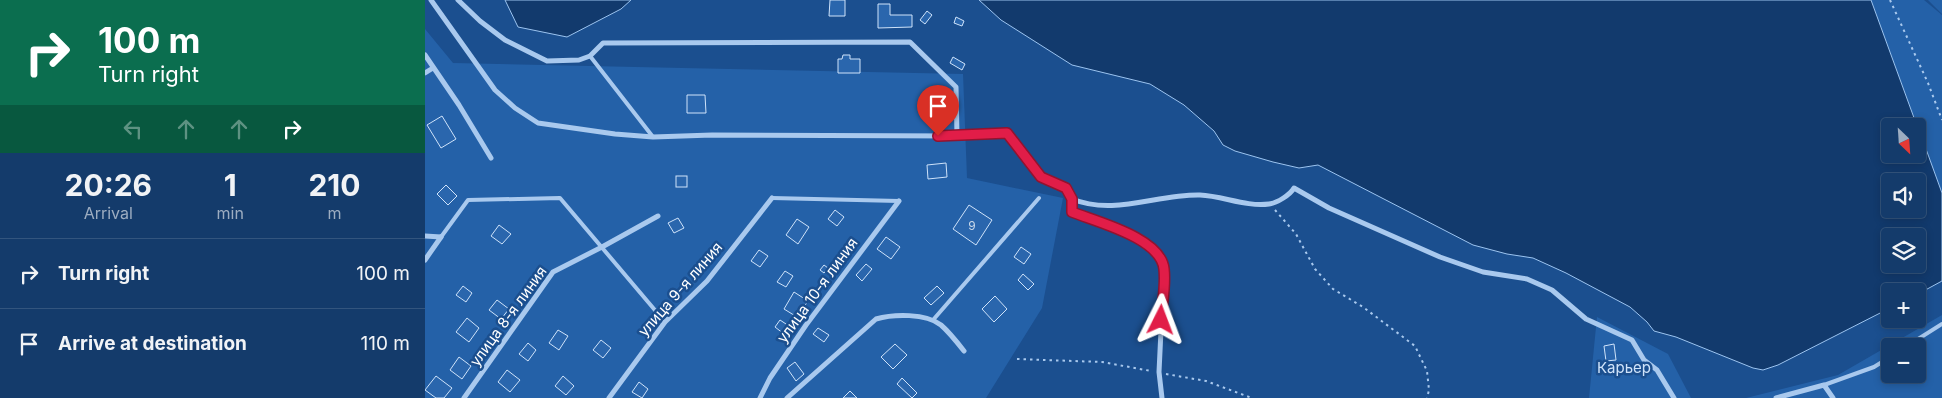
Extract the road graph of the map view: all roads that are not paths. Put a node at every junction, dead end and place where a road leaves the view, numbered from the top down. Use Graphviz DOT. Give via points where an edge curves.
graph roads {
  1 [pos="431,0"];
  2 [pos="458,0"];
  3 [pos="425,55"];
  4 [pos="590,56"];
  5 [pos="433,68"];
  6 [pos="425,73"];
  7 [pos="957,136"];
  8 [pos="653,137"];
  9 [pos="491,158"];
  10 [pos="772,198"];
  11 [pos="1039,198"];
  12 [pos="1072,199"];
  13 [pos="899,201"];
  14 [pos="658,216"];
  15 [pos="425,236"];
  16 [pos="441,237"];
  17 [pos="602,247"];
  18 [pos="425,260"];
  19 [pos="933,320"];
  20 [pos="665,322"];
  21 [pos="1942,324"];
  22 [pos="1920,338"];
  23 [pos="965,351"];
  24 [pos="1881,363"];
  25 [pos="1823,385"];
  26 [pos="465,398"];
  27 [pos="609,398"];
  28 [pos="760,398"];
  29 [pos="787,398"];
  30 [pos="1162,398"];
  31 [pos="1674,398"];
  32 [pos="1776,398"];
  33 [pos="1833,398"];
  1 -- 8 [label="street" via="495,90 538,123"];
  2 -- 4 [label="street" via="505,40 547,61 579,60"];
  3 -- 5 [label="street"];
  4 -- 7 [label="street" via="603,43 909,42 956,87"];
  4 -- 8 [label="lane"];
  5 -- 6 [label="street"];
  5 -- 9 [label="street"];
  7 -- 8 [label="street"];
  7 -- 12 [label="street" via="1007,133 1041,177 1066,188"];
  10 -- 13 [label="lane"];
  10 -- 20 [label="street, улица 9-я линия" via="707,281"];
  11 -- 19 [label="lane"];
  12 -- 30 [label="street" via="1072,212 1141,240 1159,254 1164,268 1159,372"];
  12 -- 31 [label="street" via="1086,204 1113,205 1199,195 1270,204 1294,188 1329,208 1441,257 1483,272 1527,279 1552,290 1586,319 1632,340 1644,360 1657,370"];
  13 -- 28 [label="street, улица 10-я линия" via="806,325"];
  14 -- 17 [label="street, улица 8-я линия"];
  15 -- 16 [label="street"];
  16 -- 17 [label="lane" via="468,200 560,198"];
  16 -- 18 [label="street"];
  17 -- 20 [label="lane"];
  17 -- 26 [label="street, улица 8-я линия" via="553,272"];
  19 -- 23 [label="street"];
  19 -- 29 [label="street" via="901,316 876,319"];
  20 -- 27 [label="street, улица 9-я линия"];
  21 -- 22 [label="lane"];
  24 -- 25 [label="lane"];
  25 -- 32 [label="street"];
  25 -- 33 [label="street"];
}
